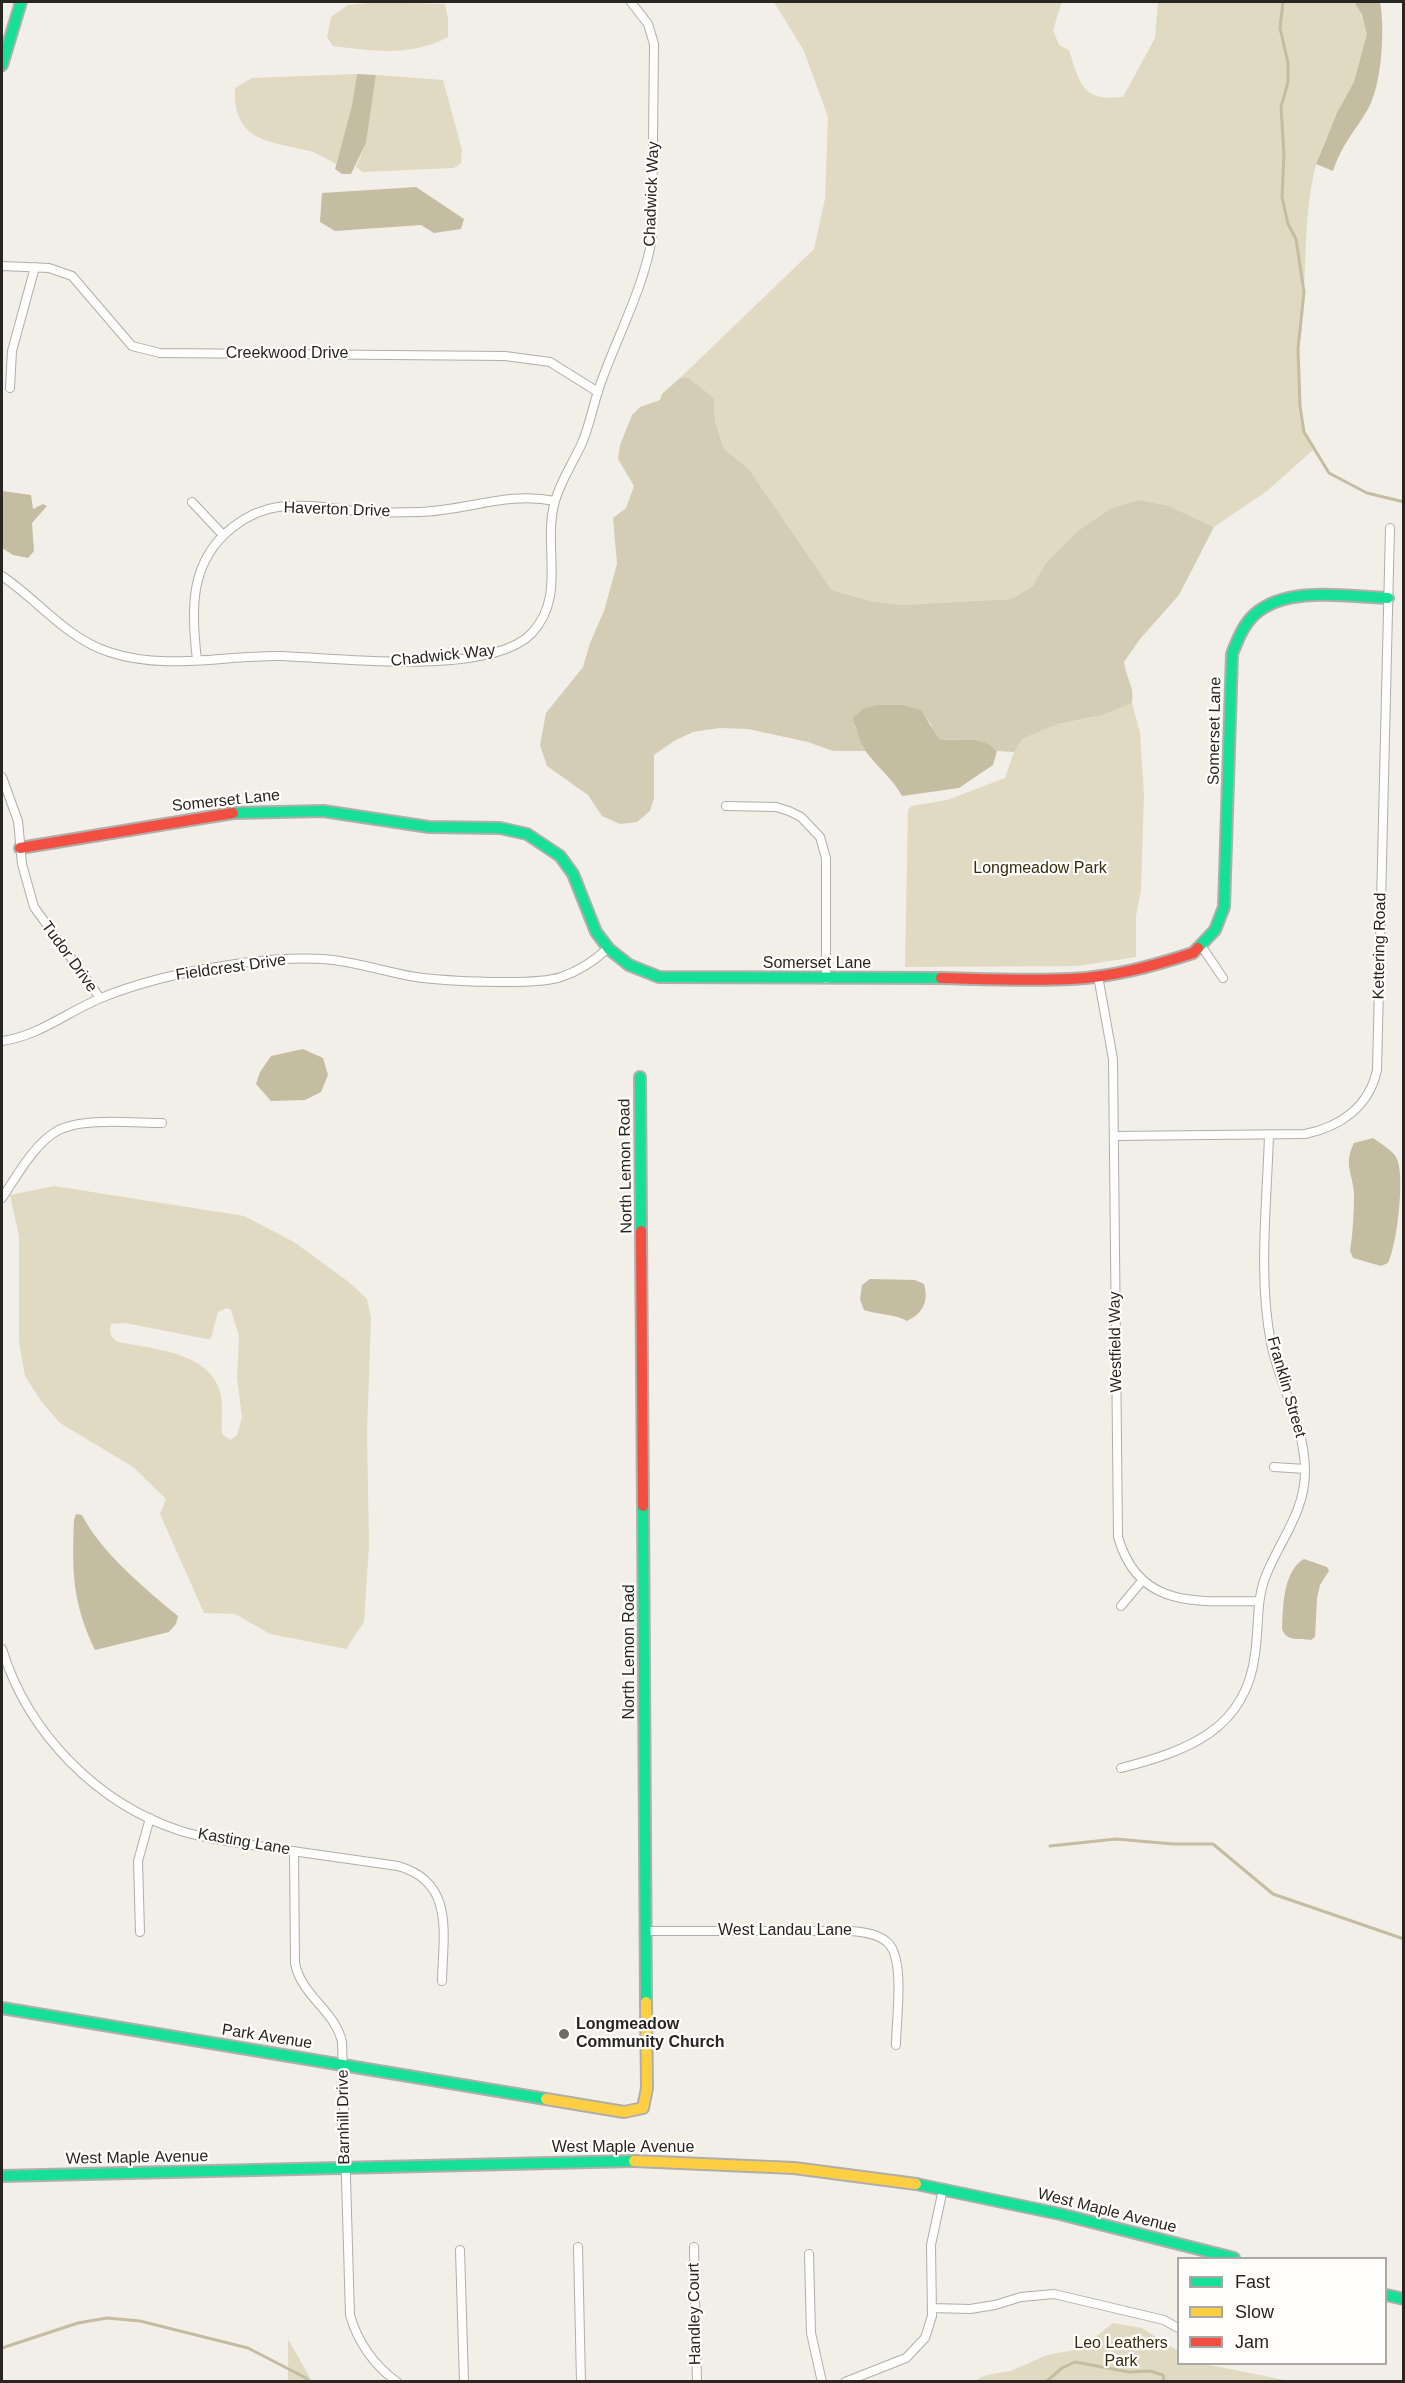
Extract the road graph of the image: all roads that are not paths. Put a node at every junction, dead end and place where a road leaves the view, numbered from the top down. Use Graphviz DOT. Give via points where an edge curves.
graph roads {
  1 [pos="21,2"];
  2 [pos="631,2"];
  3 [pos="2,65"];
  4 [pos="2,266"];
  5 [pos="35,267"];
  6 [pos="10,388"];
  7 [pos="598,392"];
  8 [pos="192,501"];
  9 [pos="555,501"];
  10 [pos="1390,528"];
  11 [pos="224,535"];
  12 [pos="2,576"];
  13 [pos="1388,598"];
  14 [pos="197,660"];
  15 [pos="2,777"];
  16 [pos="726,806"];
  17 [pos="20,848"];
  18 [pos="1202,947"];
  19 [pos="607,949"];
  20 [pos="1098,976"];
  21 [pos="1223,978"];
  22 [pos="826,980"];
  23 [pos="100,999"];
  24 [pos="2,1041"];
  25 [pos="640,1077"];
  26 [pos="162,1123"];
  27 [pos="1269,1135"];
  28 [pos="1114,1136"];
  29 [pos="2,1198"];
  30 [pos="1274,1467"];
  31 [pos="1305,1469"];
  32 [pos="1142,1581"];
  33 [pos="1260,1601"];
  34 [pos="1121,1606"];
  35 [pos="2,1649"];
  36 [pos="1121,1768"];
  37 [pos="150,1818"];
  38 [pos="294,1851"];
  39 [pos="647,1931"];
  40 [pos="140,1932"];
  41 [pos="442,1981"];
  42 [pos="2,2008"];
  43 [pos="896,2045"];
  44 [pos="342,2066"];
  45 [pos="527,2096"];
  46 [pos="345,2168"];
  47 [pos="2,2176"];
  48 [pos="944,2189"];
  49 [pos="578,2247"];
  50 [pos="694,2247"];
  51 [pos="460,2250"];
  52 [pos="809,2254"];
  53 [pos="1226,2257"];
  54 [pos="1387,2295"];
  55 [pos="1404,2299"];
  56 [pos="932,2308"];
  57 [pos="1177,2327"];
  58 [pos="398,2382"];
  59 [pos="464,2382"];
  60 [pos="581,2382"];
  61 [pos="697,2382"];
  62 [pos="822,2382"];
  63 [pos="845,2382"];
  1 -- 3 [label="street"];
  2 -- 7 [label="street, Chadwick Way" via="648,24 654,44 653,231 648,260"];
  4 -- 5 [label="street, Creekwood Drive"];
  5 -- 6 [label="street" via="12,351"];
  5 -- 7 [label="street, Creekwood Drive" via="72,276 132,346 160,353 505,356 550,362"];
  7 -- 9 [label="street, Chadwick Way" via="581,445"];
  8 -- 11 [label="street"];
  9 -- 11 [label="street, Haverton Drive" via="505,498 423,512 279,507 253,514"];
  9 -- 14 [label="street, Chadwick Way" via="549,538 552,598 541,621 512,647 489,654 388,662 281,656"];
  10 -- 13 [label="street, Kettering Road"];
  11 -- 14 [label="street, Haverton Drive" via="203,563 196,580 192,620"];
  12 -- 14 [label="street, Chadwick Way" via="60,625 97,648 137,660"];
  13 -- 18 [label="street, Somerset Lane" via="1283,598 1257,610 1242,626 1232,654 1226,897 1220,923"];
  13 -- 27 [label="street, Kettering Road" via="1375,1078 1356,1109 1338,1124 1305,1134"];
  15 -- 17 [label="street, Tudor Drive" via="13,803"];
  16 -- 22 [label="street" via="789,811 801,817 820,837 826,858"];
  17 -- 19 [label="street, Somerset Lane" via="201,816 259,810 328,811 428,827 506,829 539,839 561,857 575,878 586,914"];
  17 -- 23 [label="street, Tudor Drive" via="34,907"];
  18 -- 20 [label="street, Somerset Lane" via="1182,959"];
  18 -- 21 [label="street"];
  19 -- 22 [label="street, Somerset Lane" via="630,966 659,977"];
  19 -- 23 [label="street, Fieldcrest Drive" via="583,968 550,980 448,980 324,959 285,959 162,978"];
  20 -- 22 [label="street, Somerset Lane"];
  20 -- 28 [label="street, Westfield Way" via="1113,1059"];
  23 -- 24 [label="street, Fieldcrest Drive" via="28,1035"];
  25 -- 39 [label="street, North Lemon Road"];
  26 -- 29 [label="street" via="79,1125 57,1131"];
  27 -- 28 [label="street, Kettering Road"];
  27 -- 31 [label="street, Franklin Street" via="1265,1290 1268,1324 1276,1364 1301,1430"];
  28 -- 32 [label="street, Westfield Way" via="1118,1538 1122,1553"];
  30 -- 31 [label="street"];
  31 -- 33 [label="street, Franklin Street" via="1300,1506 1265,1579"];
  32 -- 33 [label="street, Westfield Way" via="1185,1600"];
  32 -- 34 [label="street"];
  33 -- 36 [label="street, Franklin Street" via="1253,1671 1236,1709 1209,1735 1189,1746"];
  35 -- 37 [label="street, Kasting Lane" via="22,1699 69,1762 114,1798"];
  37 -- 38 [label="street, Kasting Lane" via="211,1839"];
  37 -- 40 [label="street" via="138,1861"];
  38 -- 41 [label="street, Kasting Lane" via="398,1866 427,1880 442,1910"];
  38 -- 44 [label="street, Barnhill Drive" via="298,1978 339,2033"];
  39 -- 43 [label="street, West Landau Lane" via="850,1931 876,1935 895,1953"];
  39 -- 45 [label="street, North Lemon Road" via="647,2088 643,2108 624,2112"];
  42 -- 44 [label="street, Park Avenue"];
  44 -- 45 [label="street, Park Avenue"];
  44 -- 46 [label="street, Barnhill Drive"];
  46 -- 47 [label="street, West Maple Avenue"];
  46 -- 48 [label="street, West Maple Avenue" via="694,2162 840,2173"];
  46 -- 58 [label="street, Barnhill Drive" via="350,2315 370,2356"];
  48 -- 53 [label="street, West Maple Avenue"];
  48 -- 56 [label="street" via="931,2245"];
  49 -- 60 [label="street"];
  50 -- 61 [label="street, Handley Court"];
  51 -- 59 [label="street"];
  52 -- 62 [label="street" via="811,2333"];
  54 -- 55 [label="street"];
  56 -- 57 [label="street" via="970,2309 1054,2294 1164,2320"];
  56 -- 63 [label="street" via="925,2338 906,2358"];
}
